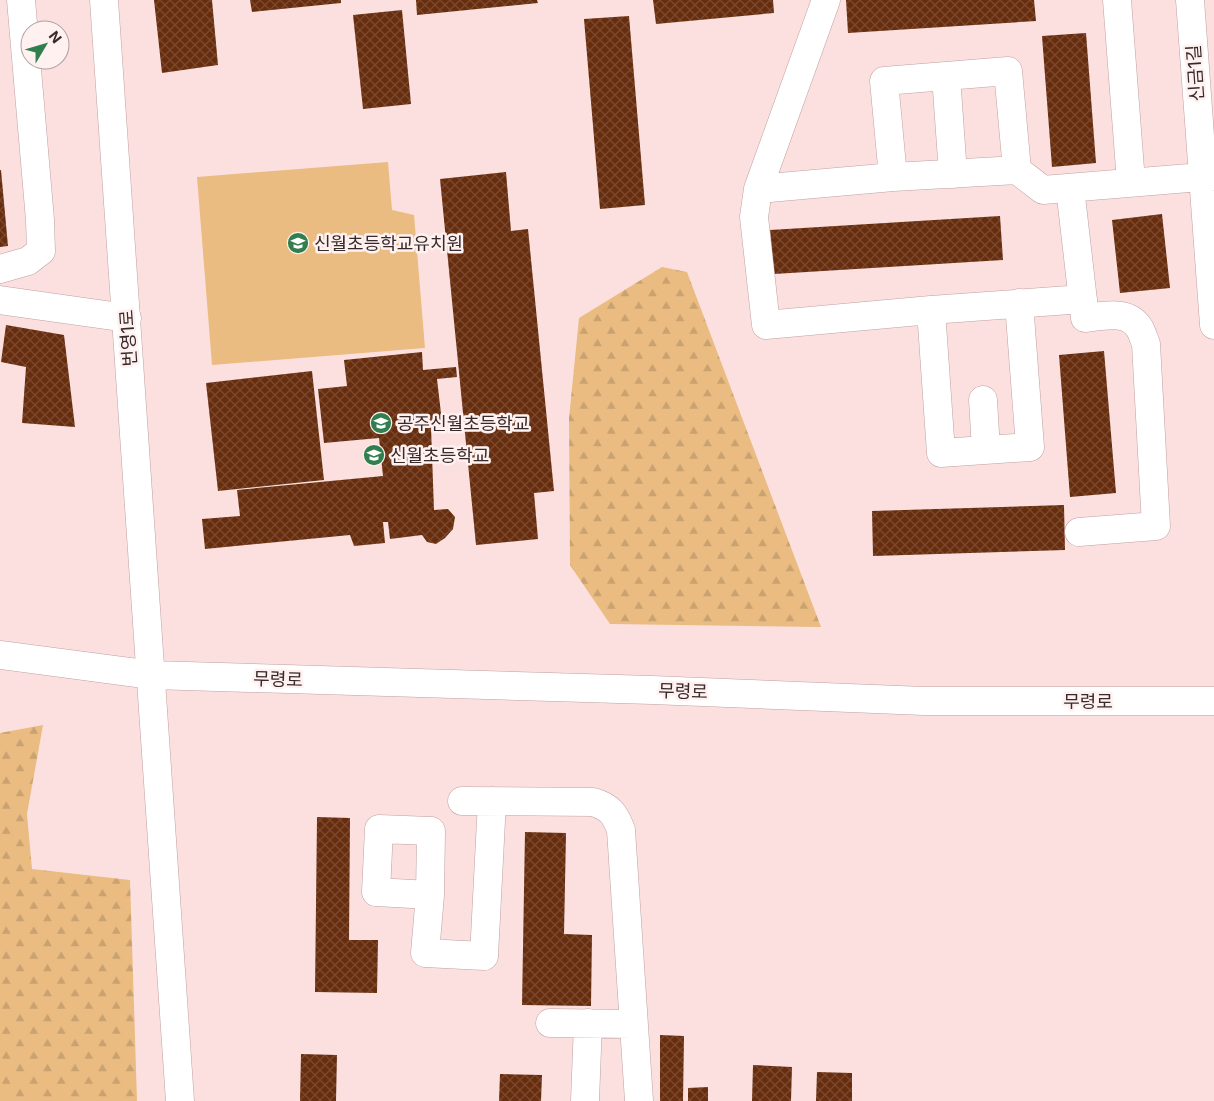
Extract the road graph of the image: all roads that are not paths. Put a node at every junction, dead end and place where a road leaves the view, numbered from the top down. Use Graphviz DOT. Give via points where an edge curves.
graph roads {
  1 [pos="21,0"];
  2 [pos="104,0"];
  3 [pos="826,0"];
  4 [pos="1117,0"];
  5 [pos="1190,0"];
  6 [pos="946,76"];
  7 [pos="1017,170"];
  8 [pos="953,174"];
  9 [pos="1208,176"];
  10 [pos="893,177"];
  11 [pos="1131,182"];
  12 [pos="1070,188"];
  13 [pos="758,189"];
  14 [pos="0,269"];
  15 [pos="1083,299"];
  16 [pos="0,300"];
  17 [pos="1019,303"];
  18 [pos="931,310"];
  19 [pos="126,318"];
  20 [pos="1214,325"];
  21 [pos="983,400"];
  22 [pos="986,450"];
  23 [pos="1079,532"];
  24 [pos="0,655"];
  25 [pos="152,675"];
  26 [pos="1214,701"];
  27 [pos="462,801"];
  28 [pos="492,801"];
  29 [pos="430,895"];
  30 [pos="550,1022"];
  31 [pos="588,1023"];
  32 [pos="634,1024"];
  33 [pos="180,1101"];
  34 [pos="585,1101"];
  35 [pos="639,1101"];
  1 -- 14 [label="main road" via="41,251 28,261"];
  2 -- 19 [label="main road, 번영1로"];
  3 -- 13 [label="main road"];
  4 -- 11 [label="main road"];
  5 -- 9 [label="main road, 신금1길"];
  6 -- 7 [label="main road" via="1008,71"];
  6 -- 8 [label="main road"];
  6 -- 10 [label="main road" via="884,81"];
  7 -- 8 [label="main road"];
  7 -- 12 [label="main road" via="1043,190"];
  8 -- 10 [label="main road"];
  9 -- 11 [label="main road"];
  9 -- 20 [label="main road, 신금1길"];
  10 -- 13 [label="main road"];
  11 -- 12 [label="main road"];
  12 -- 15 [label="main road"];
  13 -- 18 [label="main road" via="754,217 766,325"];
  15 -- 17 [label="main road"];
  15 -- 23 [label="main road" via="1085,318 1117,315 1128,318 1140,328 1146,344 1156,526"];
  16 -- 19 [label="main road"];
  17 -- 18 [label="main road"];
  17 -- 22 [label="main road" via="1030,447"];
  18 -- 22 [label="main road" via="941,453"];
  19 -- 25 [label="main road, 번영1로"];
  21 -- 22 [label="main road"];
  24 -- 25 [label="main road, 무령로"];
  25 -- 26 [label="main road, 무령로" via="924,701"];
  25 -- 33 [label="main road"];
  27 -- 28 [label="main road"];
  28 -- 29 [label="main road" via="484,956 425,953"];
  28 -- 32 [label="main road" via="593,802 616,816 621,830"];
  30 -- 31 [label="main road"];
  31 -- 32 [label="main road"];
  31 -- 34 [label="main road"];
  32 -- 35 [label="main road"];
}
